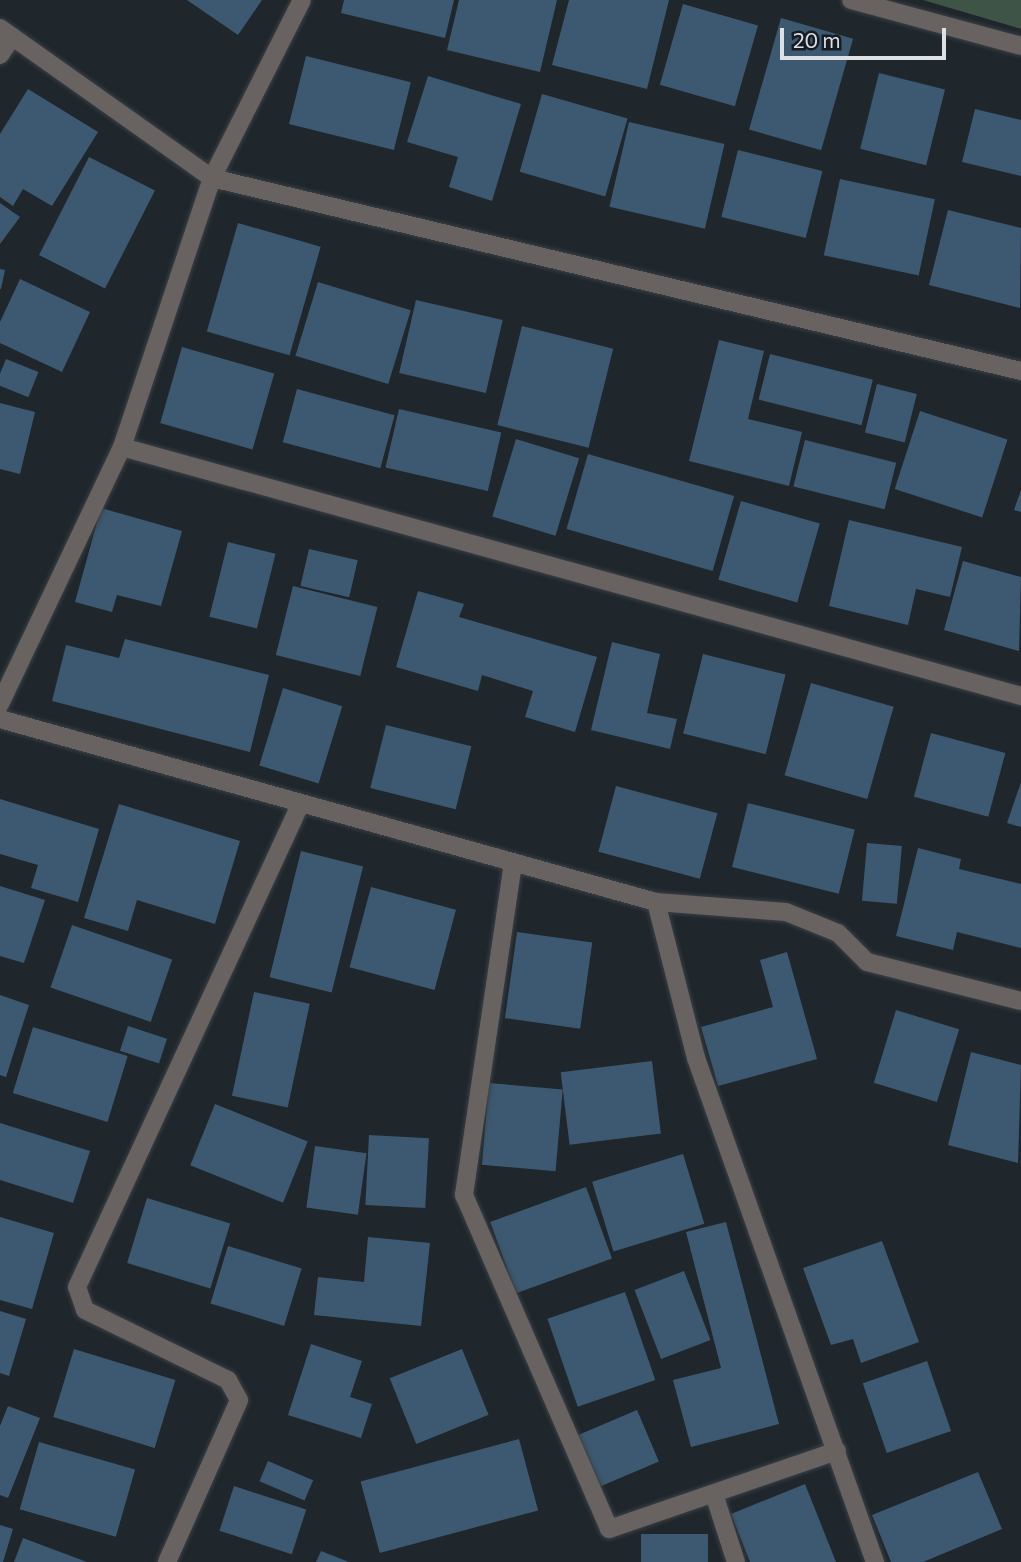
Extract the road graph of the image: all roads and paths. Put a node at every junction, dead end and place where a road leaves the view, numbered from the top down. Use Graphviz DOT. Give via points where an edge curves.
graph roads {
  1 [pos="302,0"];
  2 [pos="851,0"];
  3 [pos="6,32"];
  4 [pos="1021,46"];
  5 [pos="0,55"];
  6 [pos="212,178"];
  7 [pos="1021,371"];
  8 [pos="122,446"];
  9 [pos="1021,696"];
  10 [pos="0,704"];
  11 [pos="0,719"];
  12 [pos="300,805"];
  13 [pos="513,863"];
  14 [pos="656,902"];
  15 [pos="1021,1001"];
  16 [pos="837,1451"];
  17 [pos="714,1494"];
  18 [pos="167,1562"];
  19 [pos="736,1562"];
  20 [pos="875,1562"];
  1 -- 6 [label="street"];
  2 -- 4 [label="street"];
  3 -- 5 [label="street"];
  3 -- 6 [label="street"];
  6 -- 7 [label="street"];
  6 -- 8 [label="street"];
  8 -- 9 [label="street"];
  8 -- 10 [label="street"];
  11 -- 12 [label="street"];
  12 -- 13 [label="street"];
  12 -- 18 [label="street" via="78,1287 85,1310 228,1380 239,1400"];
  13 -- 14 [label="street"];
  13 -- 17 [label="street" via="464,1195 609,1529"];
  14 -- 15 [label="street" via="786,912 838,933 867,962"];
  14 -- 16 [label="street" via="696,1058"];
  16 -- 17 [label="street"];
  16 -- 20 [label="street"];
  17 -- 19 [label="street"];
}
